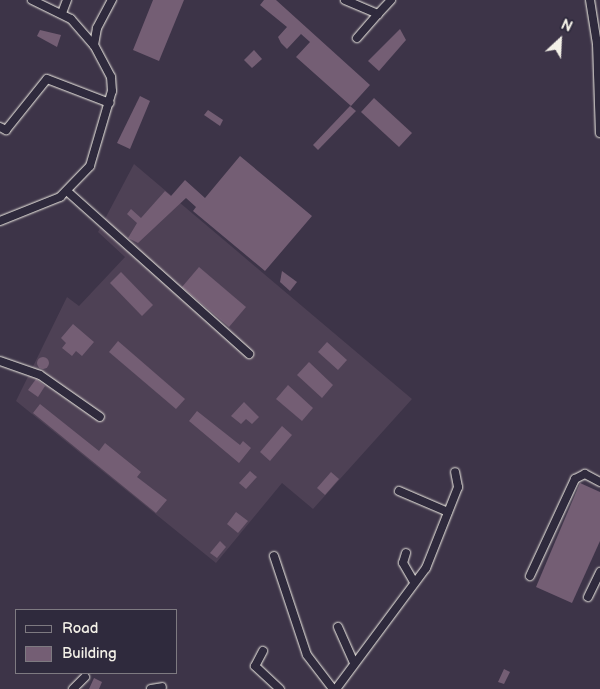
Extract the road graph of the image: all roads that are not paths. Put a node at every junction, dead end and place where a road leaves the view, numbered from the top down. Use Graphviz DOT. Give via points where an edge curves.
graph roads {
  1 [pos="32,0"];
  2 [pos="67,0"];
  3 [pos="112,0"];
  4 [pos="345,0"];
  5 [pos="391,0"];
  6 [pos="590,0"];
  7 [pos="62,14"];
  8 [pos="378,14"];
  9 [pos="357,38"];
  10 [pos="94,46"];
  11 [pos="110,103"];
  12 [pos="0,127"];
  13 [pos="600,133"];
  14 [pos="68,192"];
  15 [pos="0,221"];
  16 [pos="249,354"];
  17 [pos="0,361"];
  18 [pos="100,417"];
  19 [pos="455,472"];
  20 [pos="600,482"];
  21 [pos="399,491"];
  22 [pos="448,512"];
  23 [pos="406,552"];
  24 [pos="274,556"];
  25 [pos="600,572"];
  26 [pos="530,576"];
  27 [pos="414,582"];
  28 [pos="588,597"];
  29 [pos="338,627"];
  30 [pos="263,651"];
  31 [pos="354,663"];
  32 [pos="85,676"];
  33 [pos="162,687"];
  34 [pos="73,689"];
  35 [pos="151,689"];
  36 [pos="280,689"];
  37 [pos="335,689"];
  1 -- 7 [label="street"];
  2 -- 7 [label="street"];
  3 -- 10 [label="street" via="97,28"];
  4 -- 8 [label="street"];
  5 -- 8 [label="street"];
  6 -- 13 [label="street" via="597,44"];
  7 -- 10 [label="street"];
  8 -- 9 [label="street"];
  10 -- 11 [label="street" via="111,77"];
  11 -- 12 [label="street" via="47,79 6,130"];
  11 -- 14 [label="street" via="90,166"];
  14 -- 15 [label="street"];
  14 -- 16 [label="street"];
  17 -- 18 [label="street" via="40,376"];
  19 -- 22 [label="street" via="458,487"];
  20 -- 26 [label="street" via="585,474 574,479"];
  21 -- 22 [label="street"];
  22 -- 27 [label="street" via="426,568"];
  23 -- 27 [label="street" via="403,562"];
  24 -- 37 [label="street" via="307,654"];
  25 -- 28 [label="street"];
  27 -- 31 [label="street"];
  29 -- 31 [label="street"];
  30 -- 36 [label="street" via="255,666"];
  31 -- 37 [label="street"];
  32 -- 34 [label="street"];
  33 -- 35 [label="street"];
}
